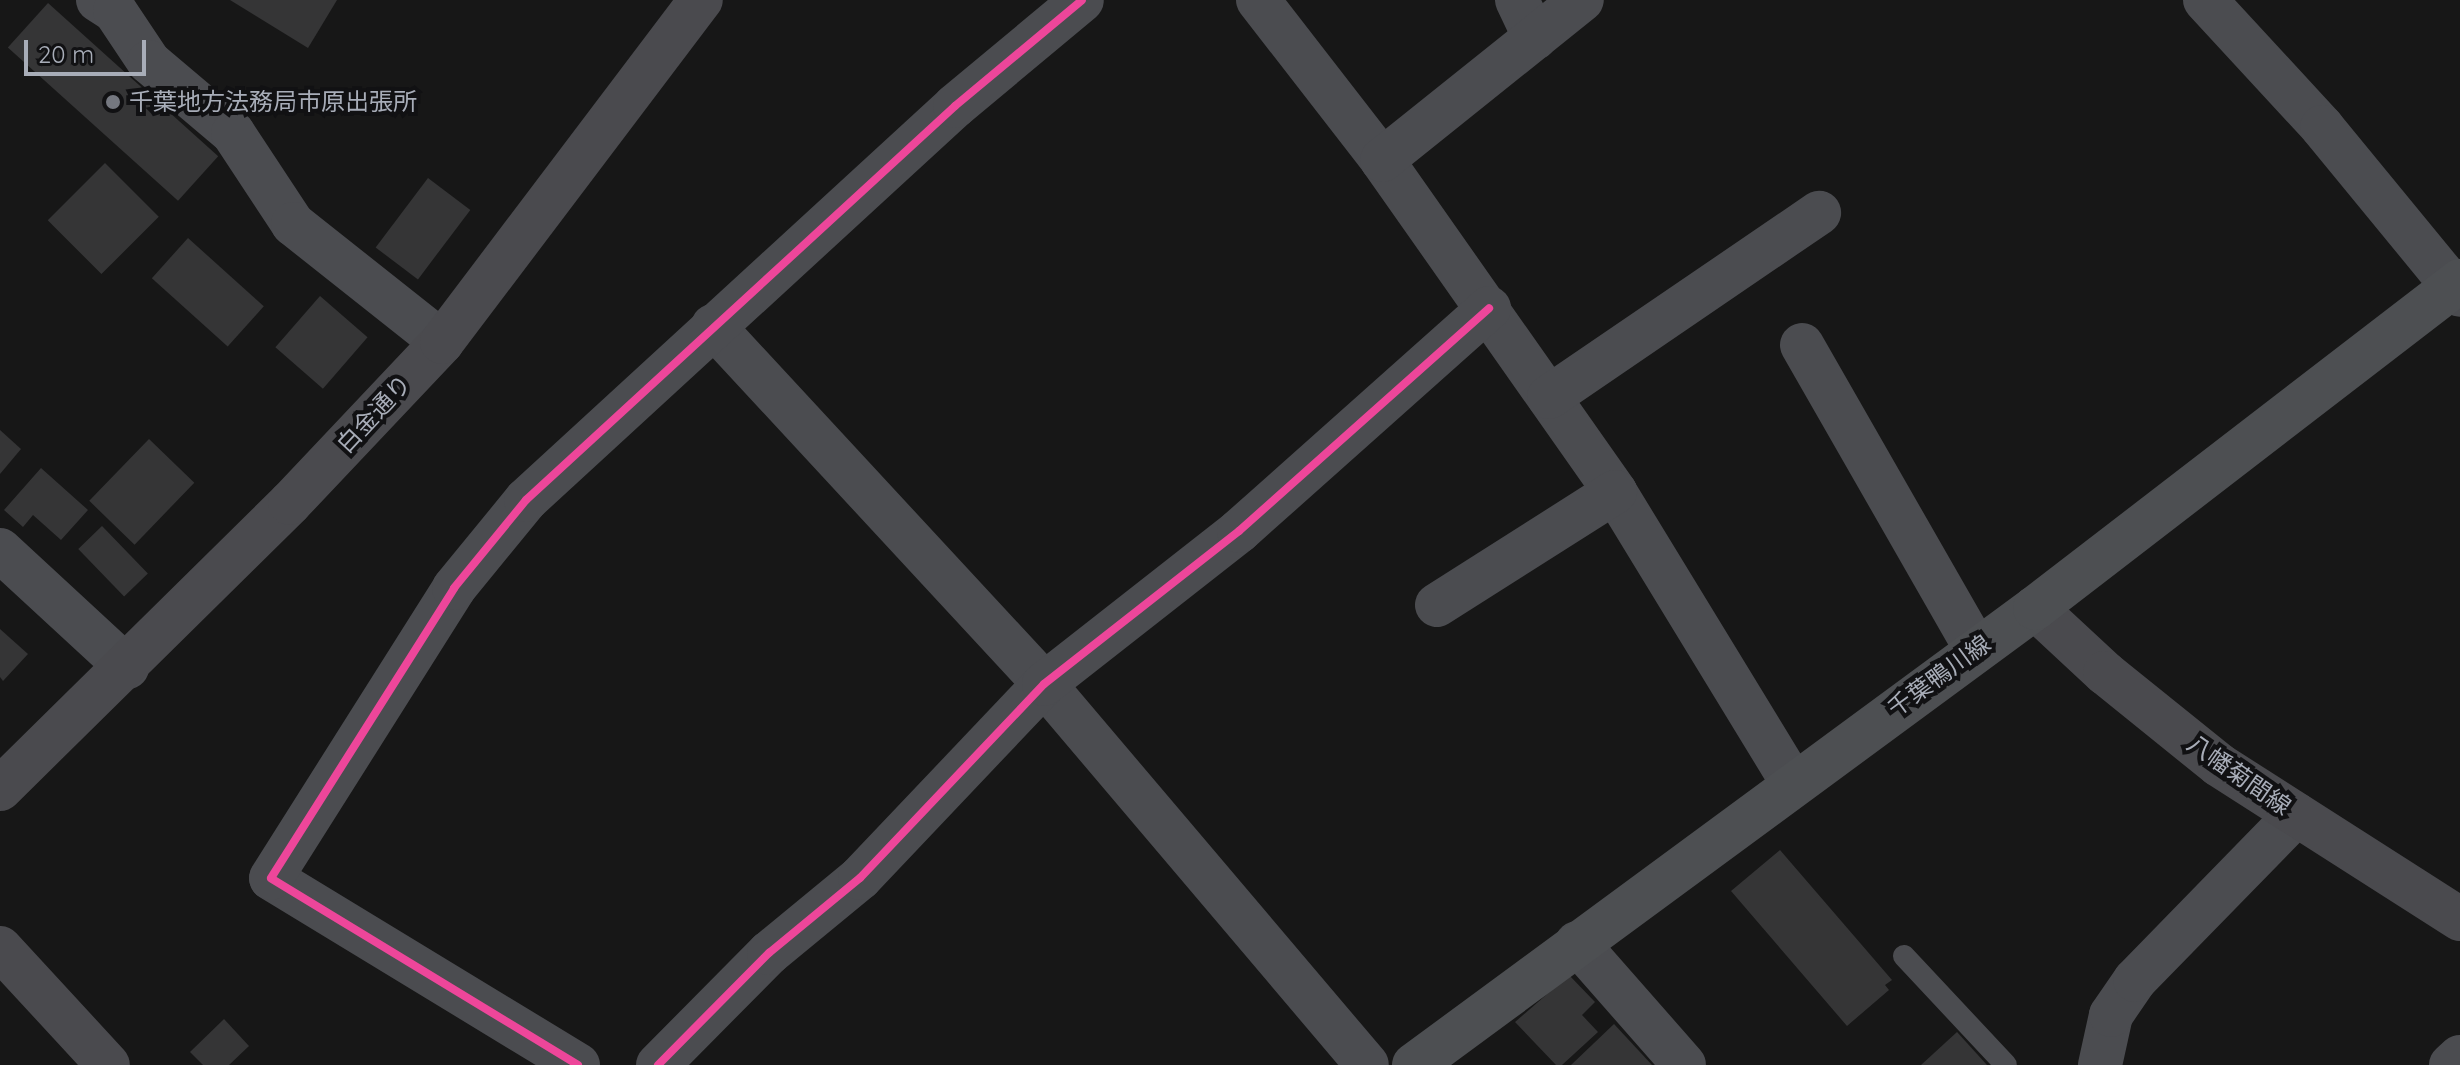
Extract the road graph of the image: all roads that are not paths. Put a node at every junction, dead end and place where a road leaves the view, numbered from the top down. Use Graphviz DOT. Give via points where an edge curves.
graph roads {
  1 [pos="98,0"];
  2 [pos="701,0"];
  3 [pos="1082,0"];
  4 [pos="1258,0"];
  5 [pos="1582,0"];
  6 [pos="2205,0"];
  7 [pos="1526,19"];
  8 [pos="1382,160"];
  9 [pos="1819,213"];
  10 [pos="2458,287"];
  11 [pos="1489,308"];
  12 [pos="713,326"];
  13 [pos="442,342"];
  14 [pos="1802,345"];
  15 [pos="1549,397"];
  16 [pos="1615,492"];
  17 [pos="0,550"];
  18 [pos="1437,605"];
  19 [pos="2035,608"];
  20 [pos="1975,647"];
  21 [pos="127,667"];
  22 [pos="1044,684"];
  23 [pos="1793,784"];
  24 [pos="0,789"];
  25 [pos="2296,815"];
  26 [pos="2460,919"];
  27 [pos="1577,943"];
  28 [pos="0,948"];
  29 [pos="1904,956"];
  30 [pos="2460,1057"];
  31 [pos="108,1065"];
  32 [pos="578,1065"];
  33 [pos="658,1065"];
  34 [pos="1367,1065"];
  35 [pos="1414,1065"];
  36 [pos="1684,1065"];
  37 [pos="2006,1065"];
  38 [pos="2100,1065"];
  39 [pos="2451,1065"];
  1 -- 13 [label="street" via="115,11 149,62 233,133 293,224"];
  2 -- 13 [label="street, 白金通り"];
  3 -- 12 [label="street" via="955,106"];
  4 -- 8 [label="street"];
  5 -- 7 [label="street"];
  6 -- 10 [label="street"];
  7 -- 8 [label="street"];
  8 -- 11 [label="street"];
  9 -- 15 [label="street"];
  10 -- 19 [label="main road, 千葉鴨川線"];
  11 -- 15 [label="street"];
  11 -- 22 [label="street" via="1239,531"];
  12 -- 22 [label="street"];
  12 -- 32 [label="street" via="526,500 454,588 271,878"];
  13 -- 21 [label="street, 白金通り"];
  14 -- 20 [label="street"];
  15 -- 16 [label="street"];
  16 -- 18 [label="street"];
  16 -- 23 [label="street"];
  17 -- 21 [label="street"];
  19 -- 20 [label="main road, 千葉鴨川線"];
  19 -- 25 [label="street, 八幡菊間線" via="2105,673 2219,765"];
  20 -- 23 [label="main road, 千葉鴨川線"];
  21 -- 24 [label="street, 白金通り"];
  22 -- 33 [label="street" via="860,878 769,953"];
  22 -- 34 [label="street"];
  23 -- 27 [label="main road, 千葉鴨川線"];
  25 -- 26 [label="street, 八幡菊間線"];
  25 -- 38 [label="street" via="2135,980 2111,1015"];
  27 -- 35 [label="main road, 千葉鴨川線"];
  27 -- 36 [label="street"];
  28 -- 31 [label="street"];
  29 -- 37 [label="lane"];
  30 -- 39 [label="street"];
}
